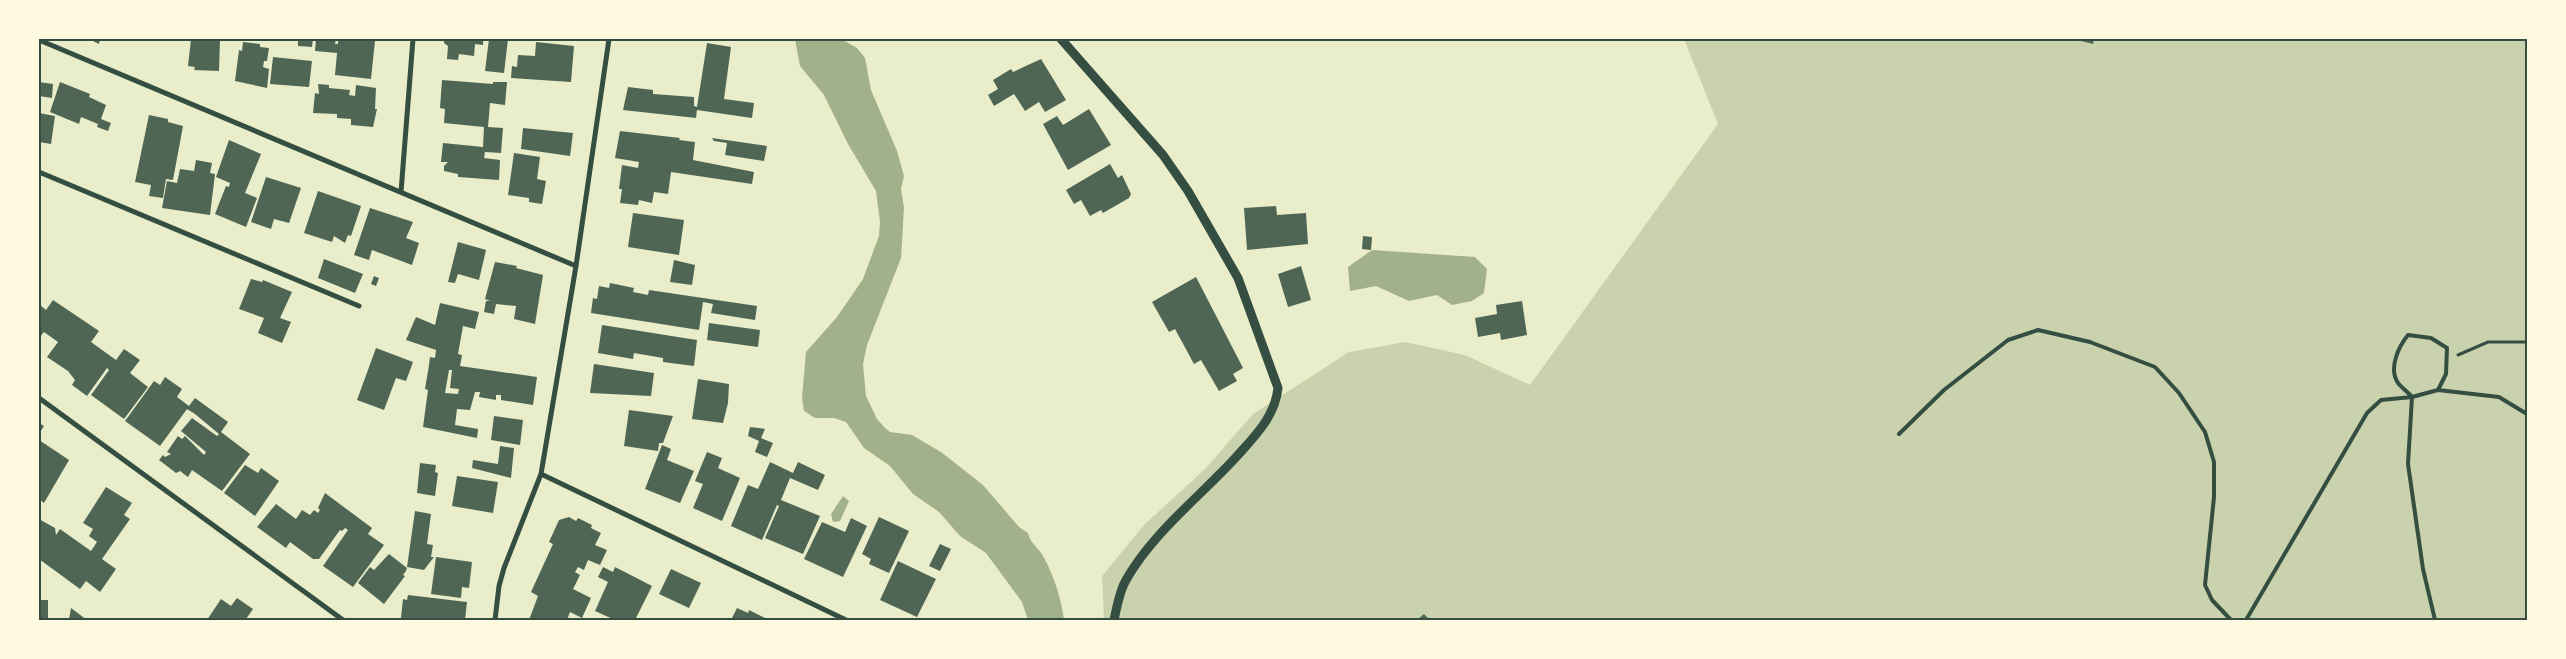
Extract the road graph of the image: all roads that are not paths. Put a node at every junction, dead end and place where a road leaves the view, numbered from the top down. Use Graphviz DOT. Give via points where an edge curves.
graph roads {
  1 [pos="413,39"];
  2 [pos="609,39"];
  3 [pos="1061,39"];
  4 [pos="39,40"];
  5 [pos="39,172"];
  6 [pos="401,192"];
  7 [pos="576,266"];
  8 [pos="358,306"];
  9 [pos="2438,390"];
  10 [pos="2412,397"];
  11 [pos="39,398"];
  12 [pos="2527,414"];
  13 [pos="1900,434"];
  14 [pos="541,474"];
  15 [pos="343,620"];
  16 [pos="495,620"];
  17 [pos="846,620"];
  18 [pos="1114,620"];
  19 [pos="2231,620"];
  20 [pos="2246,620"];
  21 [pos="2435,620"];
  1 -- 6 [label="street"];
  2 -- 7 [label="street"];
  3 -- 18 [label="street" via="1163,156 1188,191 1238,278 1278,388 1267,422 1210,486 1157,537 1125,581"];
  4 -- 6 [label="street"];
  5 -- 8 [label="street"];
  6 -- 7 [label="street"];
  7 -- 14 [label="street"];
  9 -- 10 [label="lane"];
  9 -- 10 [label="lane" via="2446,374 2447,348 2432,338 2408,335 2398,347 2395,364 2397,381"];
  9 -- 12 [label="lane" via="2499,397"];
  10 -- 20 [label="lane" via="2381,400 2367,413"];
  10 -- 21 [label="lane" via="2408,464 2423,569"];
  11 -- 15 [label="street"];
  13 -- 19 [label="lane" via="1944,390 2008,340 2038,330 2090,342 2155,367 2179,393 2205,432 2214,462 2214,496 2205,585 2212,600"];
  14 -- 16 [label="street" via="504,568"];
  14 -- 17 [label="street"];
}
